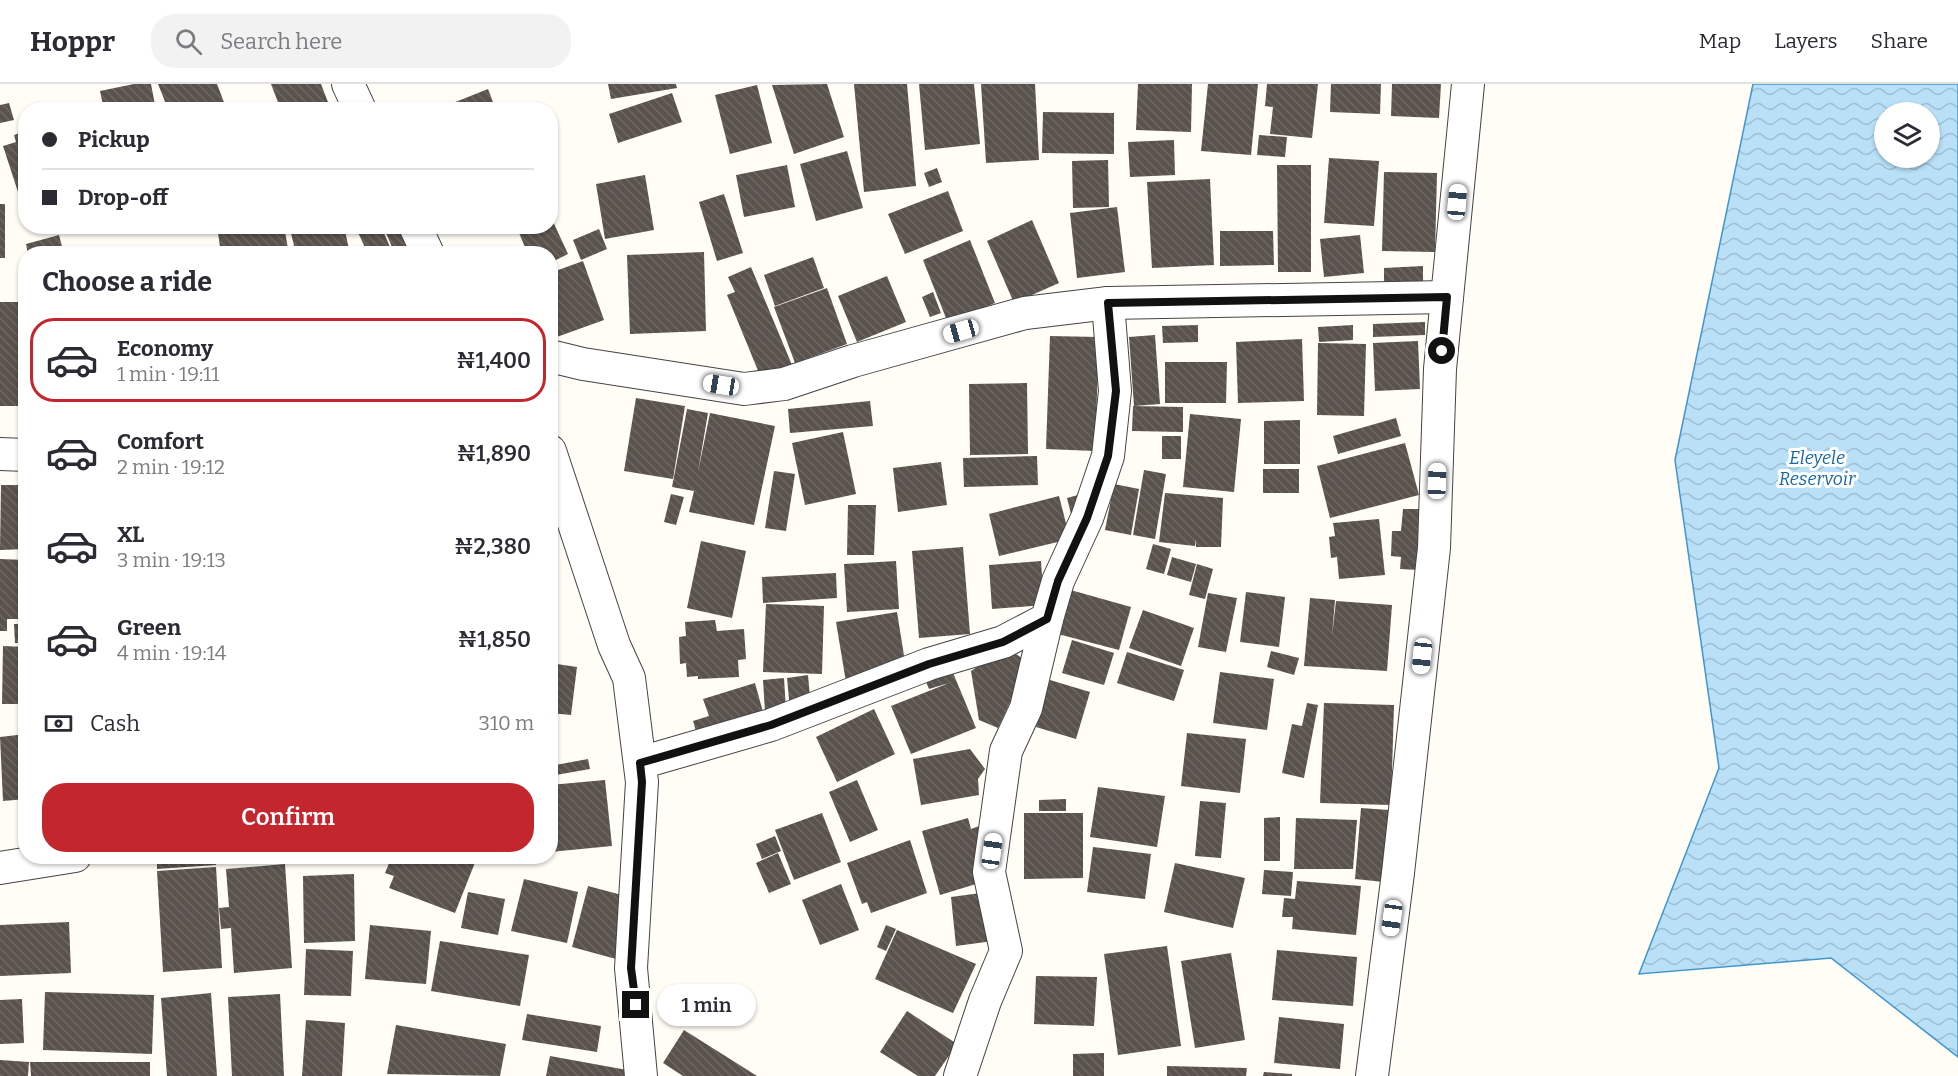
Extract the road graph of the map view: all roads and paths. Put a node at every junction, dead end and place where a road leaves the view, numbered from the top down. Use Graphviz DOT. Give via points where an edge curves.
graph roads {
  1 [pos="348,84"];
  2 [pos="1468,84"];
  3 [pos="356,102"];
  4 [pos="1447,297"];
  5 [pos="1108,303"];
  6 [pos="558,358"];
  7 [pos="0,454"];
  8 [pos="18,455"];
  9 [pos="558,475"];
  10 [pos="1047,619"];
  11 [pos="640,763"];
  12 [pos="25,864"];
  13 [pos="0,868"];
  14 [pos="641,1076"];
  15 [pos="960,1076"];
  16 [pos="1372,1076"];
  1 -- 3 [label="street"];
  2 -- 4 [label="street"];
  4 -- 5 [label="street"];
  4 -- 16 [label="street" via="1440,369 1434,548"];
  5 -- 6 [label="street" via="1025,313 784,384 744,389"];
  5 -- 10 [label="street" via="1116,391 1108,456 1087,518 1058,581"];
  7 -- 8 [label="street"];
  9 -- 11 [label="street" via="628,678"];
  10 -- 11 [label="street" via="1003,642 929,664 771,725"];
  10 -- 15 [label="street" via="1026,708 1006,751 989,873 1006,951"];
  11 -- 14 [label="street" via="631,968"];
  12 -- 13 [label="street"];
}
